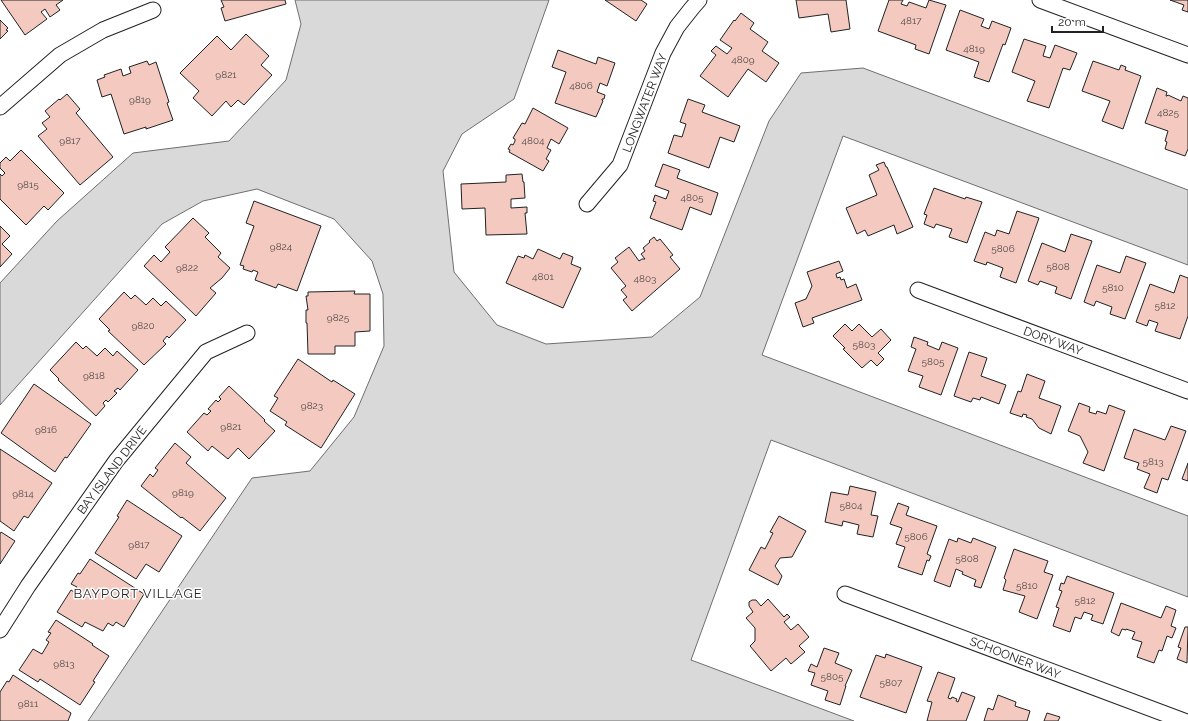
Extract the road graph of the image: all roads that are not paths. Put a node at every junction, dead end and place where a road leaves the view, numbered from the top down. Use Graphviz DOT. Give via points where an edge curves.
graph roads {
  1 [pos="699,0"];
  2 [pos="1040,0"];
  3 [pos="154,10"];
  4 [pos="1188,55"];
  5 [pos="0,107"];
  6 [pos="587,204"];
  7 [pos="918,290"];
  8 [pos="247,333"];
  9 [pos="1188,391"];
  10 [pos="845,594"];
  11 [pos="0,630"];
  12 [pos="1184,721"];
  1 -- 6 [label="street, LONGWATER WAY" via="677,27 663,53 620,165"];
  2 -- 4 [label="street"];
  3 -- 5 [label="street" via="103,30 60,55"];
  7 -- 9 [label="street, DORY WAY"];
  8 -- 11 [label="street, BAY ISLAND DRIVE" via="206,352 116,461"];
  10 -- 12 [label="street, SCHOONER WAY"];
}
